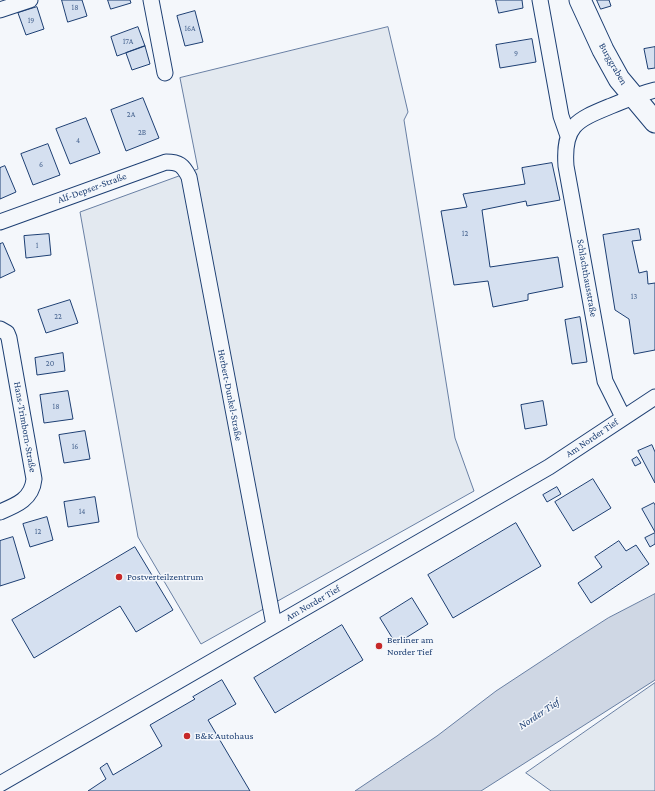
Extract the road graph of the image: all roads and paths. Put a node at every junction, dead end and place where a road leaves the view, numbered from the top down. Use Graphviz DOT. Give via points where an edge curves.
graph roads {
  1 [pos="30,0"];
  2 [pos="151,0"];
  3 [pos="540,0"];
  4 [pos="580,0"];
  5 [pos="0,10"];
  6 [pos="165,73"];
  7 [pos="655,90"];
  8 [pos="633,96"];
  9 [pos="655,122"];
  10 [pos="568,136"];
  11 [pos="184,166"];
  12 [pos="0,222"];
  13 [pos="0,329"];
  14 [pos="655,397"];
  15 [pos="623,417"];
  16 [pos="0,512"];
  17 [pos="274,625"];
  18 [pos="0,784"];
  1 -- 5 [label="street"];
  2 -- 6 [label="street"];
  3 -- 10 [label="street, Schlachthausstraße" via="561,116"];
  4 -- 8 [label="main road, Burggraben" via="619,79"];
  7 -- 8 [label="street, Schlachthausstraße"];
  8 -- 9 [label="main road, Burggraben"];
  8 -- 10 [label="street, Schlachthausstraße" via="584,117 575,124"];
  10 -- 15 [label="street, Schlachthausstraße" via="565,150 566,166 605,381"];
  11 -- 12 [label="street, Alf-Depser-Straße" via="176,162 166,162"];
  11 -- 17 [label="street, Herbert-Dunkel-Straße" via="189,177"];
  13 -- 16 [label="street, Hans-Trimborn-Straße" via="7,333 9,338 34,479 33,489 24,501"];
  14 -- 15 [label="street, Am Norder Tief"];
  15 -- 17 [label="street, Am Norder Tief" via="549,467"];
  17 -- 18 [label="street, Am Norder Tief"];
}
